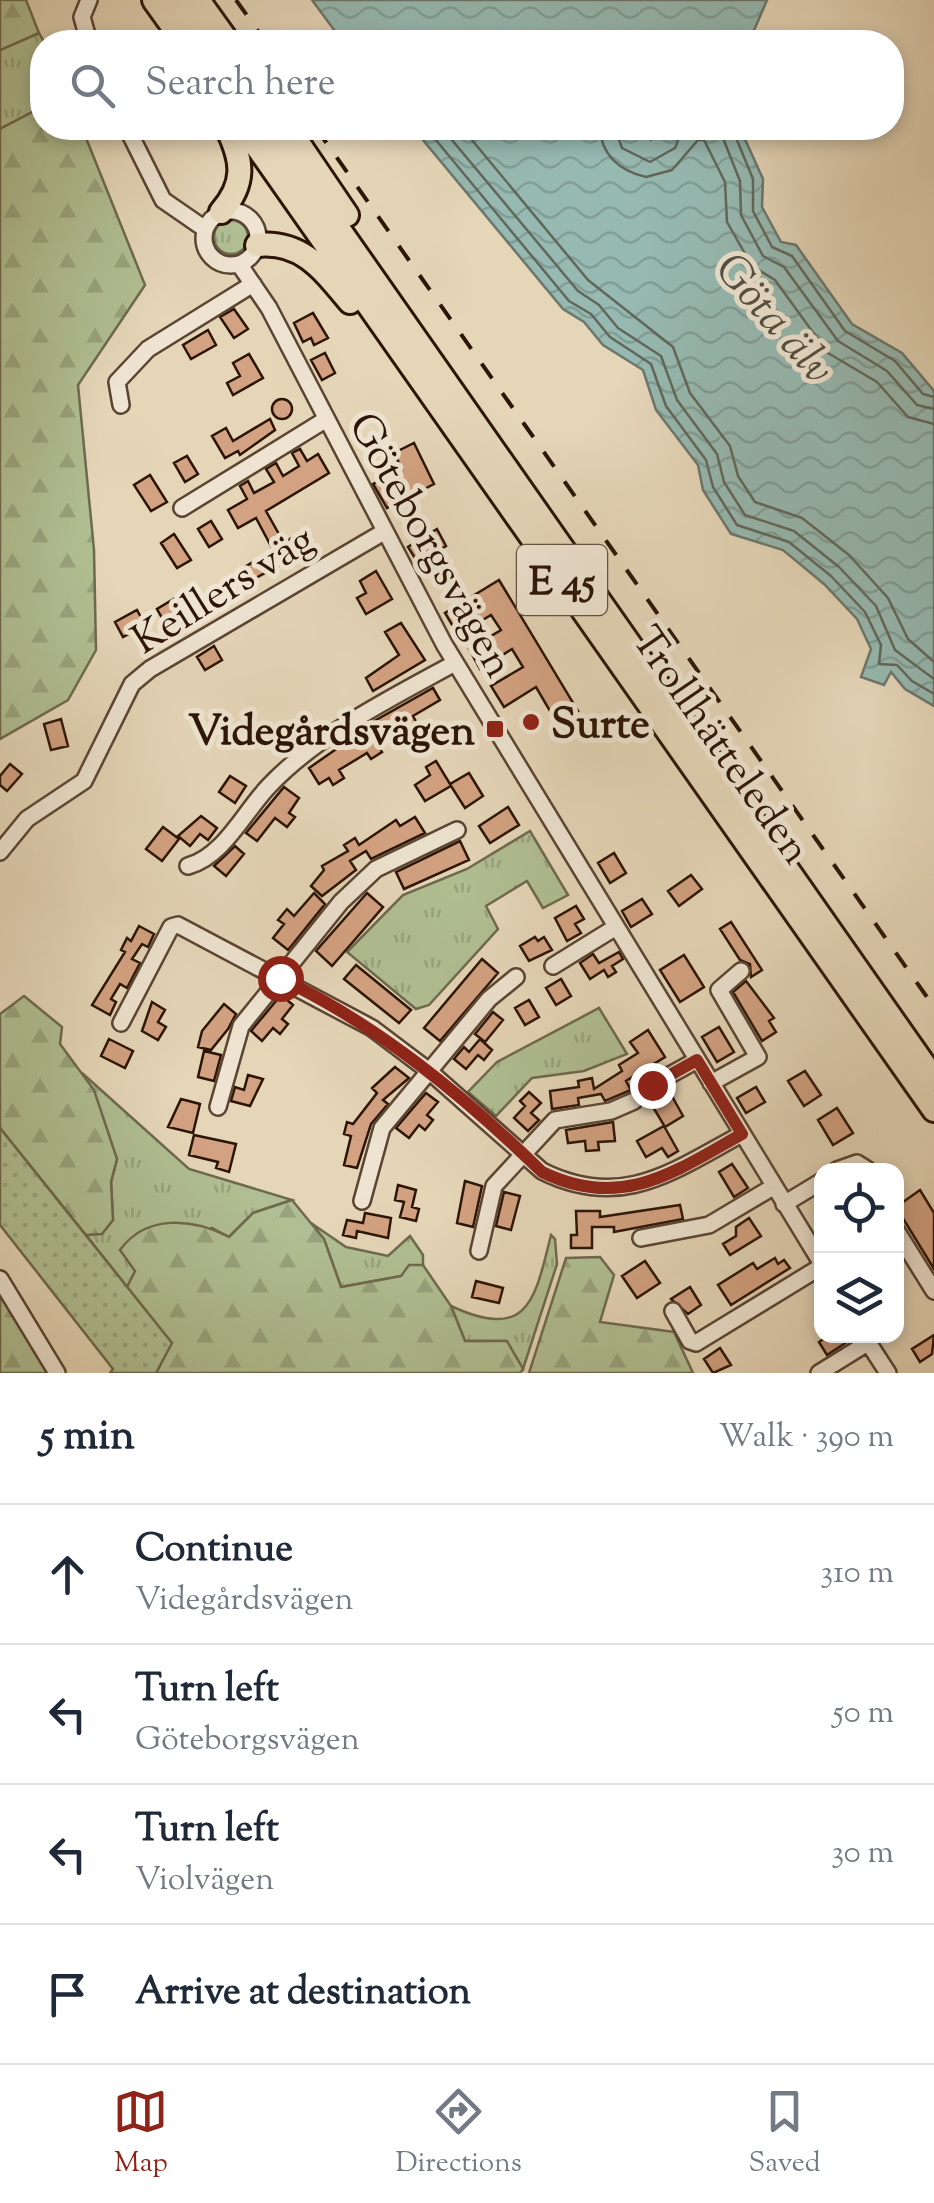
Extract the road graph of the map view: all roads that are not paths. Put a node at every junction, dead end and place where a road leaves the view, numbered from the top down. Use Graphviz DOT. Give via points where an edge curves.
graph roads {
  1 [pos="154,0"];
  2 [pos="177,0"];
  3 [pos="198,0"];
  4 [pos="82,3"];
  5 [pos="87,30"];
  6 [pos="175,30"];
  7 [pos="199,30"];
  8 [pos="219,30"];
  9 [pos="132,140"];
  10 [pos="231,140"];
  11 [pos="253,140"];
  12 [pos="276,140"];
  13 [pos="296,140"];
  14 [pos="213,221"];
  15 [pos="257,245"];
  16 [pos="239,264"];
  17 [pos="254,284"];
  18 [pos="432,378"];
  19 [pos="121,405"];
  20 [pos="326,420"];
  21 [pos="182,508"];
  22 [pos="382,532"];
  23 [pos="455,663"];
  24 [pos="457,830"];
  25 [pos="0,852"];
  26 [pos="188,866"];
  27 [pos="616,928"];
  28 [pos="553,966"];
  29 [pos="741,971"];
  30 [pos="516,977"];
  31 [pos="280,978"];
  32 [pos="121,1023"];
  33 [pos="697,1060"];
  34 [pos="430,1071"];
  35 [pos="934,1079"];
  36 [pos="711,1084"];
  37 [pos="652,1085"];
  38 [pos="634,1101"];
  39 [pos="218,1107"];
  40 [pos="934,1110"];
  41 [pos="742,1134"];
  42 [pos="523,1153"];
  43 [pos="814,1185"];
  44 [pos="774,1187"];
  45 [pos="362,1202"];
  46 [pos="784,1204"];
  47 [pos="642,1238"];
  48 [pos="904,1243"];
  49 [pos="480,1251"];
  50 [pos="815,1253"];
  51 [pos="814,1270"];
  52 [pos="0,1279"];
  53 [pos="934,1291"];
  54 [pos="672,1311"];
  55 [pos="860,1343"];
  56 [pos="869,1343"];
  57 [pos="57,1373"];
  58 [pos="819,1373"];
  59 [pos="888,1373"];
  1 -- 6 [label="highway"];
  2 -- 7 [label="highway"];
  3 -- 8 [label="highway"];
  4 -- 5 [label="street"];
  9 -- 14 [label="street" via="170,208"];
  10 -- 14 [label="highway" via="242,174"];
  11 -- 18 [label="highway, Trollhätteleden / E 45"];
  12 -- 18 [label="highway, Trollhätteleden / E 45"];
  13 -- 18 [label="highway" via="413,316"];
  14 -- 15 [label="street" via="235,211 248,216"];
  14 -- 16 [label="street" via="204,246 226,265"];
  15 -- 16 [label="street"];
  15 -- 18 [label="highway" via="290,246 312,260"];
  16 -- 17 [label="street, Göteborgsvägen"];
  17 -- 19 [label="street" via="132,362 117,382"];
  17 -- 20 [label="street, Göteborgsvägen"];
  18 -- 35 [label="highway, Trollhätteleden / E 45"];
  18 -- 40 [label="highway, Trollhätteleden / E 45"];
  20 -- 21 [label="street"];
  20 -- 22 [label="street, Göteborgsvägen"];
  22 -- 23 [label="street, Göteborgsvägen"];
  22 -- 25 [label="street, Keillers väg" via="150,668 132,684 84,782 27,819"];
  23 -- 26 [label="street" via="308,752 268,786 207,861"];
  23 -- 27 [label="street, Göteborgsvägen"];
  24 -- 31 [label="street" via="360,881"];
  27 -- 28 [label="street"];
  27 -- 33 [label="street, Göteborgsvägen"];
  29 -- 36 [label="street" via="719,990 758,1058"];
  30 -- 34 [label="street" via="489,999"];
  31 -- 32 [label="street" via="188,928 171,927"];
  31 -- 34 [label="street" via="372,1028"];
  31 -- 39 [label="street" via="240,1026"];
  33 -- 36 [label="street, Göteborgsvägen"];
  33 -- 37 [label="street"];
  34 -- 42 [label="street"];
  34 -- 45 [label="street" via="382,1128"];
  36 -- 41 [label="street, Göteborgsvägen"];
  38 -- 42 [label="street" via="555,1120"];
  41 -- 42 [label="street" via="674,1174 626,1187 558,1179"];
  41 -- 44 [label="street, Göteborgsvägen"];
  42 -- 49 [label="street" via="494,1186"];
  43 -- 46 [label="street"];
  44 -- 46 [label="street, Göteborgsvägen"];
  44 -- 47 [label="street" via="709,1225"];
  46 -- 50 [label="street, Göteborgsvägen"];
  48 -- 53 [label="street"];
  51 -- 54 [label="street" via="696,1343"];
  52 -- 57 [label="street"];
  55 -- 58 [label="street"];
  56 -- 59 [label="street"];
}
